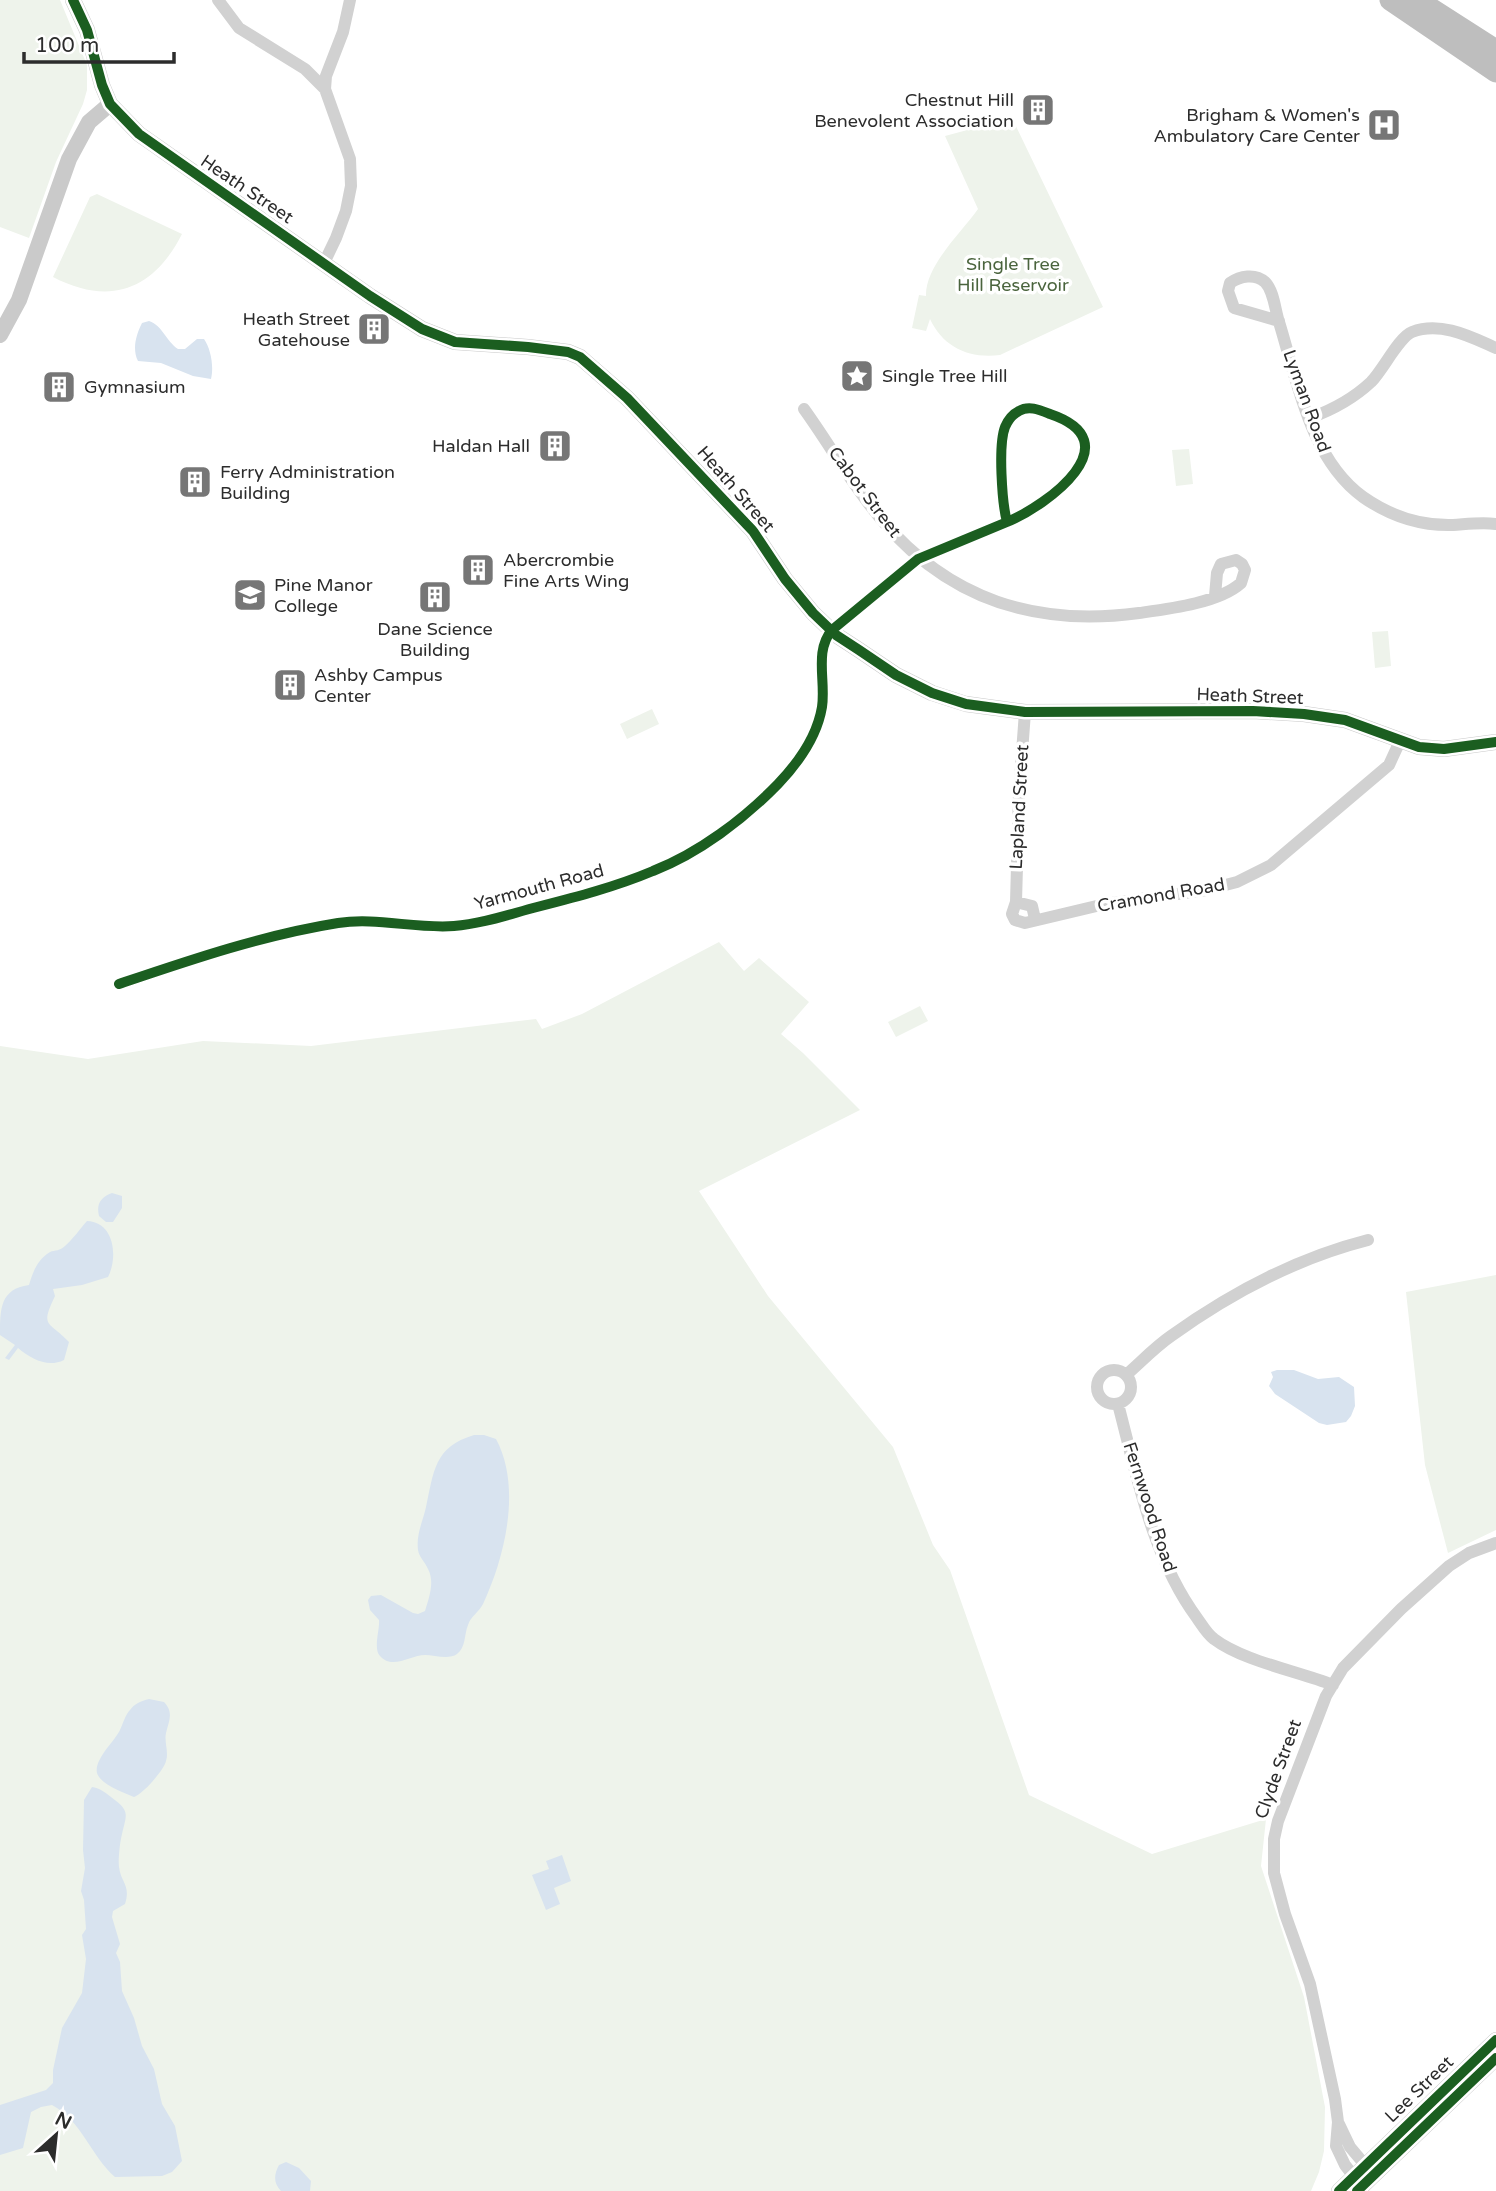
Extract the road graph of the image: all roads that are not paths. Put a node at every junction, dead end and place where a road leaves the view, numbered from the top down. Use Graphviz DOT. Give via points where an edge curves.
graph roads {
  1 [pos="73,0"];
  2 [pos="218,0"];
  3 [pos="350,0"];
  4 [pos="1390,0"];
  5 [pos="1418,0"];
  6 [pos="1496,50"];
  7 [pos="1496,72"];
  8 [pos="325,89"];
  9 [pos="110,104"];
  10 [pos="324,263"];
  11 [pos="1279,321"];
  12 [pos="0,334"];
  13 [pos="1496,348"];
  14 [pos="804,410"];
  15 [pos="1310,418"];
  16 [pos="1007,523"];
  17 [pos="1496,524"];
  18 [pos="918,559"];
  19 [pos="1215,596"];
  20 [pos="832,631"];
  21 [pos="1025,712"];
  22 [pos="1400,741"];
  23 [pos="1496,742"];
  24 [pos="1016,902"];
  25 [pos="1035,919"];
  26 [pos="118,984"];
  27 [pos="1368,1240"];
  28 [pos="1126,1375"];
  29 [pos="1118,1404"];
  30 [pos="1496,1543"];
  31 [pos="1333,1685"];
  32 [pos="1496,2039"];
  33 [pos="1496,2057"];
  34 [pos="1362,2179"];
  35 [pos="1339,2191"];
  1 -- 9 [label="street, Heath Street"];
  2 -- 8 [label="street" via="239,28 305,69"];
  3 -- 8 [label="street"];
  4 -- 7 [label="highway"];
  5 -- 6 [label="highway"];
  8 -- 10 [label="street" via="350,159 351,186 343,220"];
  9 -- 10 [label="street, Heath Street" via="152,144"];
  9 -- 12 [label="street" via="89,122 69,159 19,300"];
  10 -- 20 [label="street, Heath Street" via="401,318 445,339 580,357 627,398 753,531 785,579"];
  11 -- 15 [label="street, Lyman Road"];
  13 -- 15 [label="street" via="1452,330 1413,332 1359,392"];
  14 -- 18 [label="street, Cabot Street" via="879,517"];
  15 -- 17 [label="street, Lyman Road" via="1332,466 1376,505 1420,523"];
  16 -- 16 [label="street" via="1002,443 1007,421 1029,408 1074,425 1085,438 1075,472 1048,499"];
  16 -- 18 [label="street"];
  18 -- 19 [label="street, Cabot Street" via="981,596 1045,614 1124,615"];
  18 -- 20 [label="street"];
  20 -- 21 [label="street, Heath Street" via="896,675 932,692 966,704"];
  20 -- 26 [label="street, Yarmouth Road" via="825,638 821,657 822,706 804,753 752,808 655,871 597,891 455,926 337,923 220,950"];
  21 -- 22 [label="street, Heath Street" via="1304,714 1345,720"];
  21 -- 24 [label="street, Lapland Street"];
  22 -- 23 [label="street, Heath Street" via="1444,749"];
  22 -- 25 [label="street, Cramond Road" via="1389,765 1260,871 1206,890"];
  24 -- 25 [label="street" via="1032,906"];
  24 -- 25 [label="street" via="1015,920"];
  27 -- 28 [label="street, Fernwood Road" via="1308,1258 1259,1282 1170,1336"];
  28 -- 29 [label="street" via="1130,1394"];
  28 -- 29 [label="street, Fernwood Road" via="1106,1371 1097,1384 1102,1399"];
  29 -- 31 [label="street, Fernwood Road" via="1167,1567 1180,1596 1212,1638 1232,1650"];
  30 -- 31 [label="street, Clyde Street" via="1449,1566 1358,1652"];
  31 -- 34 [label="street, Clyde Street" via="1280,1813 1274,1839 1275,1873 1310,1984 1338,2122"];
  32 -- 34 [label="street, Lee Street"];
  33 -- 34 [label="street, Lee Street"];
  34 -- 35 [label="street"];
}
